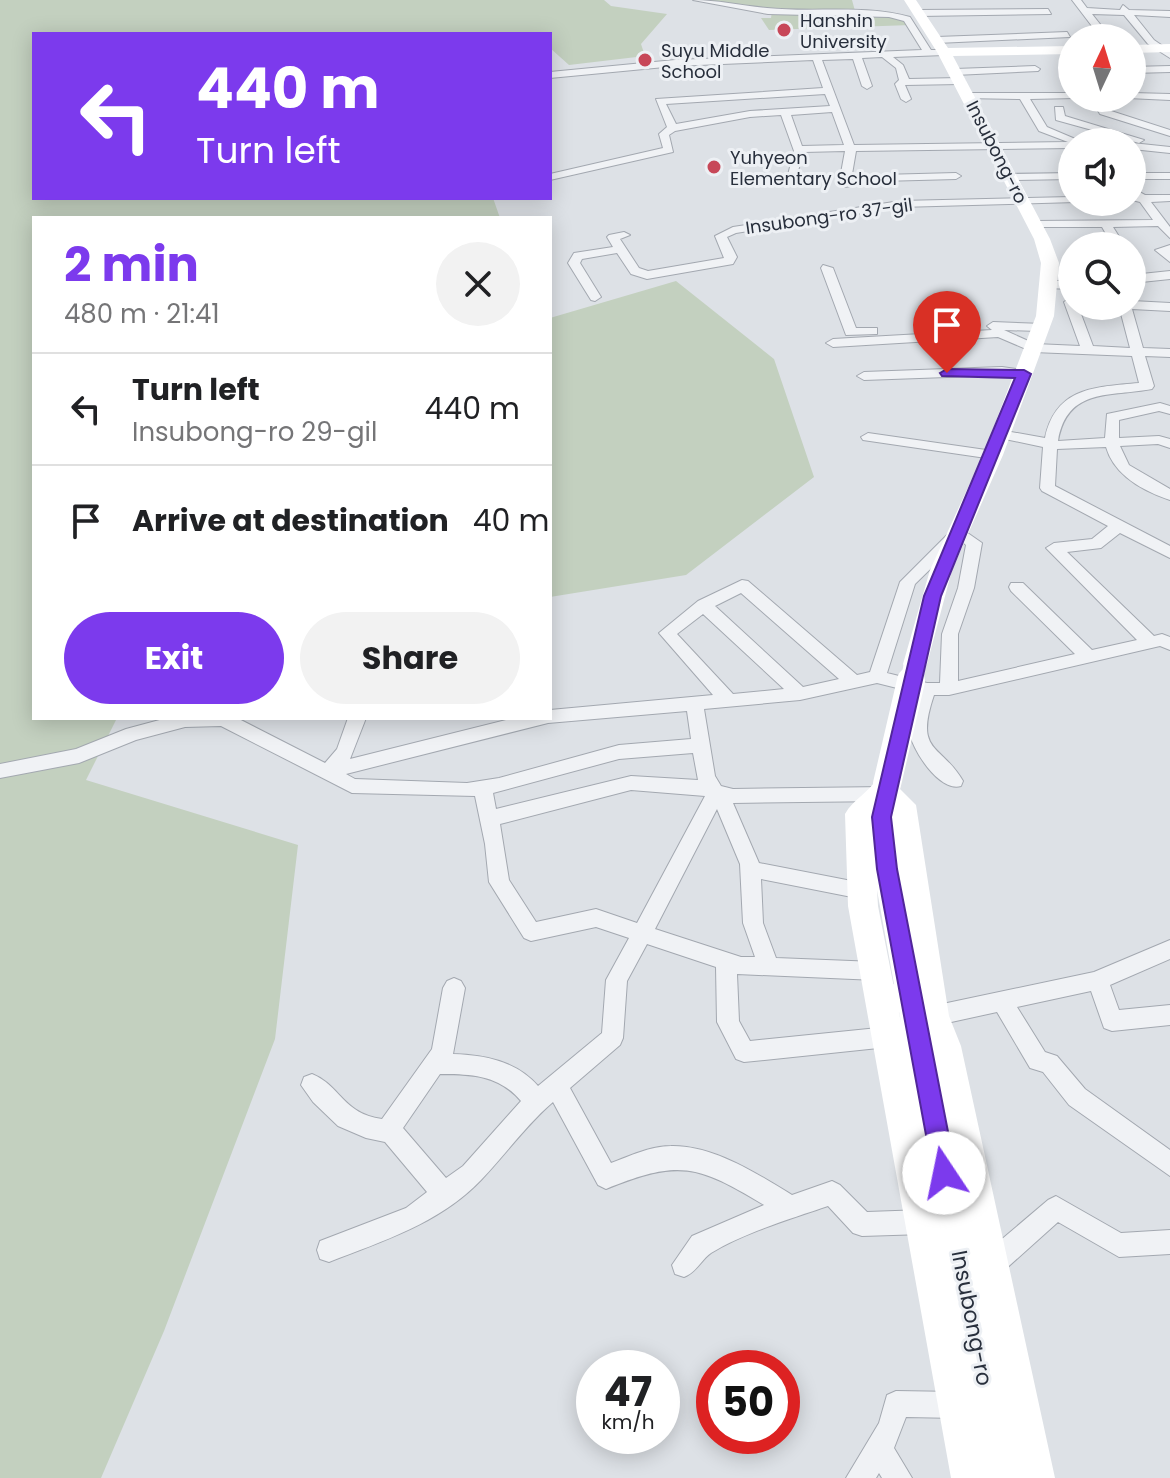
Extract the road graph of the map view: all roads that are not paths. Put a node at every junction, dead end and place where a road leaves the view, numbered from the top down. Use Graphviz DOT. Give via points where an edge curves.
graph roads {
  1 [pos="697,0"];
  2 [pos="910,0"];
  3 [pos="1037,0"];
  4 [pos="1076,0"];
  5 [pos="1116,0"];
  6 [pos="1147,0"];
  7 [pos="921,6"];
  8 [pos="1085,11"];
  9 [pos="977,12"];
  10 [pos="1014,12"];
  11 [pos="1048,12"];
  12 [pos="1126,12"];
  13 [pos="1158,13"];
  14 [pos="1170,14"];
  15 [pos="1095,24"];
  16 [pos="1058,26"];
  17 [pos="991,38"];
  18 [pos="1031,43"];
  19 [pos="1058,43"];
  20 [pos="941,46"];
  21 [pos="1146,49"];
  22 [pos="1167,50"];
  23 [pos="882,53"];
  24 [pos="928,53"];
  25 [pos="856,54"];
  26 [pos="816,56"];
  27 [pos="1170,69"];
  28 [pos="1016,70"];
  29 [pos="1146,70"];
  30 [pos="552,75"];
  31 [pos="957,76"];
  32 [pos="1025,78"];
  33 [pos="902,82"];
  34 [pos="867,86"];
  35 [pos="1033,87"];
  36 [pos="829,91"];
  37 [pos="737,95"];
  38 [pos="968,96"];
  39 [pos="1023,96"];
  40 [pos="1042,96"];
  41 [pos="1058,96"];
  42 [pos="1146,96"];
  43 [pos="1170,96"];
  44 [pos="696,98"];
  45 [pos="906,99"];
  46 [pos="835,109"];
  47 [pos="785,112"];
  48 [pos="1059,112"];
  49 [pos="1104,112"];
  50 [pos="746,114"];
  51 [pos="1170,118"];
  52 [pos="710,121"];
  53 [pos="673,128"];
  54 [pos="1089,128"];
  55 [pos="1156,128"];
  56 [pos="1170,133"];
  57 [pos="1058,135"];
  58 [pos="1146,136"];
  59 [pos="1058,145"];
  60 [pos="994,146"];
  61 [pos="1146,146"];
  62 [pos="943,147"];
  63 [pos="850,148"];
  64 [pos="799,149"];
  65 [pos="1170,150"];
  66 [pos="956,176"];
  67 [pos="1058,176"];
  68 [pos="1146,176"];
  69 [pos="1170,176"];
  70 [pos="552,177"];
  71 [pos="791,177"];
  72 [pos="1008,177"];
  73 [pos="1146,197"];
  74 [pos="1170,198"];
  75 [pos="1058,201"];
  76 [pos="1022,202"];
  77 [pos="967,203"];
  78 [pos="1146,207"];
  79 [pos="1105,223"];
  80 [pos="1160,223"];
  81 [pos="1034,224"];
  82 [pos="1110,232"];
  83 [pos="624,235"];
  84 [pos="1170,235"];
  85 [pos="620,249"];
  86 [pos="1170,249"];
  87 [pos="1170,258"];
  88 [pos="827,268"];
  89 [pos="1170,275"];
  90 [pos="1146,278"];
  91 [pos="1058,289"];
  92 [pos="1049,291"];
  93 [pos="1058,296"];
  94 [pos="595,297"];
  95 [pos="1146,306"];
  96 [pos="1170,307"];
  97 [pos="1077,320"];
  98 [pos="1129,320"];
  99 [pos="1039,327"];
  100 [pos="833,343"];
  101 [pos="1033,348"];
  102 [pos="1088,351"];
  103 [pos="1138,353"];
  104 [pos="1170,353"];
  105 [pos="1024,374"];
  106 [pos="864,376"];
  107 [pos="1170,410"];
  108 [pos="1000,434"];
  109 [pos="868,437"];
  110 [pos="1110,442"];
  111 [pos="1170,444"];
  112 [pos="1049,445"];
  113 [pos="993,455"];
  114 [pos="1170,495"];
  115 [pos="1118,526"];
  116 [pos="959,532"];
  117 [pos="1170,553"];
  118 [pos="1017,587"];
  119 [pos="704,605"];
  120 [pos="1165,643"];
  121 [pos="1090,658"];
  122 [pos="877,677"];
  123 [pos="854,682"];
  124 [pos="938,689"];
  125 [pos="800,694"];
  126 [pos="727,699"];
  127 [pos="695,705"];
  128 [pos="552,717"];
  129 [pos="185,720"];
  130 [pos="225,720"];
  131 [pos="356,720"];
  132 [pos="535,720"];
  133 [pos="702,745"];
  134 [pos="0,771"];
  135 [pos="326,774"];
  136 [pos="954,781"];
  137 [pos="482,788"];
  138 [pos="886,789"];
  139 [pos="716,793"];
  140 [pos="489,819"];
  141 [pos="750,869"];
  142 [pos="862,891"];
  143 [pos="641,932"];
  144 [pos="1170,949"];
  145 [pos="726,962"];
  146 [pos="769,968"];
  147 [pos="1098,980"];
  148 [pos="879,984"];
  149 [pos="454,988"];
  150 [pos="1003,1003"];
  151 [pos="932,1008"];
  152 [pos="1170,1015"];
  153 [pos="888,1037"];
  154 [pos="435,1064"];
  155 [pos="312,1085"];
  156 [pos="556,1085"];
  157 [pos="536,1102"];
  158 [pos="391,1131"];
  159 [pos="1170,1164"];
  160 [pos="444,1194"];
  161 [pos="790,1207"];
  162 [pos="924,1222"];
  163 [pos="1170,1242"];
  164 [pos="329,1250"];
  165 [pos="684,1265"];
  166 [pos="991,1265"];
  167 [pos="957,1405"];
  168 [pos="879,1449"];
  169 [pos="860,1478"];
  170 [pos="898,1478"];
  171 [pos="971,1478"];
  172 [pos="1003,1478"];
  173 [pos="1035,1478"];
  1 -- 24 [label="street" via="768,11 889,14 907,19"];
  2 -- 7 [label="main road, Insubong-ro"];
  3 -- 11 [label="street"];
  4 -- 8 [label="street"];
  5 -- 12 [label="street"];
  6 -- 13 [label="street"];
  7 -- 9 [label="street"];
  7 -- 20 [label="main road, Insubong-ro"];
  8 -- 12 [label="street"];
  8 -- 15 [label="street"];
  9 -- 10 [label="street"];
  9 -- 17 [label="street"];
  10 -- 11 [label="street"];
  10 -- 18 [label="street"];
  11 -- 16 [label="street"];
  12 -- 13 [label="street"];
  12 -- 22 [label="street" via="1151,42"];
  13 -- 14 [label="street"];
  17 -- 18 [label="street"];
  17 -- 20 [label="street"];
  18 -- 19 [label="main road"];
  18 -- 20 [label="main road"];
  18 -- 28 [label="street, Insubong-ro" via="1025,57 1035,69"];
  20 -- 24 [label="street"];
  20 -- 31 [label="main road, Insubong-ro"];
  21 -- 22 [label="main road"];
  23 -- 24 [label="street"];
  23 -- 25 [label="street"];
  23 -- 33 [label="street" via="900,67"];
  25 -- 26 [label="street"];
  25 -- 34 [label="street"];
  26 -- 30 [label="street" via="777,58 779,66 774,69 694,70 689,62"];
  26 -- 36 [label="street"];
  27 -- 29 [label="street"];
  28 -- 31 [label="street, Insubong-ro"];
  28 -- 32 [label="street"];
  29 -- 43 [label="street"];
  31 -- 33 [label="street, Insubong-ro"];
  31 -- 38 [label="main road, Insubong-ro"];
  33 -- 45 [label="street"];
  35 -- 40 [label="street"];
  36 -- 37 [label="street"];
  36 -- 46 [label="street"];
  37 -- 44 [label="street"];
  37 -- 50 [label="street"];
  38 -- 39 [label="street"];
  38 -- 60 [label="main road, Insubong-ro"];
  39 -- 40 [label="street"];
  39 -- 57 [label="street" via="1043,129"];
  40 -- 41 [label="street"];
  42 -- 43 [label="street"];
  44 -- 52 [label="street"];
  44 -- 53 [label="street" via="660,101"];
  46 -- 47 [label="street"];
  46 -- 63 [label="street"];
  47 -- 50 [label="street"];
  47 -- 64 [label="street"];
  48 -- 54 [label="street" via="1060,118"];
  49 -- 55 [label="street"];
  50 -- 52 [label="street"];
  51 -- 55 [label="street"];
  52 -- 53 [label="street"];
  53 -- 70 [label="street" via="664,134 669,150"];
  55 -- 56 [label="street"];
  55 -- 58 [label="street"];
  59 -- 60 [label="street"];
  60 -- 62 [label="street"];
  60 -- 72 [label="main road, Insubong-ro"];
  61 -- 65 [label="street"];
  62 -- 63 [label="street"];
  62 -- 66 [label="street"];
  63 -- 64 [label="street"];
  63 -- 66 [label="street" via="845,184"];
  64 -- 71 [label="street"];
  66 -- 77 [label="street"];
  67 -- 72 [label="street"];
  68 -- 69 [label="street"];
  72 -- 76 [label="main road, Insubong-ro"];
  73 -- 74 [label="street"];
  75 -- 76 [label="street, Insubong-ro 37-gil"];
  76 -- 77 [label="street, Insubong-ro 37-gil"];
  76 -- 81 [label="main road, Insubong-ro"];
  77 -- 85 [label="street, Insubong-ro 37-gil" via="900,204 733,230 721,236 729,261 682,271 635,271"];
  78 -- 80 [label="street"];
  79 -- 80 [label="street, Insubong-ro"];
  79 -- 81 [label="street, Insubong-ro"];
  79 -- 82 [label="street"];
  80 -- 84 [label="street"];
  81 -- 92 [label="main road, Insubong-ro" via="1050,263"];
  83 -- 85 [label="street" via="613,237"];
  85 -- 94 [label="street" via="578,256 574,263"];
  86 -- 87 [label="street" via="1161,250"];
  88 -- 99 [label="street" via="851,332"];
  89 -- 90 [label="street"];
  91 -- 92 [label="street"];
  92 -- 93 [label="street"];
  92 -- 99 [label="main road, Insubong-ro"];
  95 -- 96 [label="street"];
  97 -- 102 [label="street"];
  98 -- 103 [label="street"];
  99 -- 101 [label="main road, Insubong-ro"];
  100 -- 101 [label="street" via="1000,333"];
  101 -- 102 [label="street"];
  101 -- 105 [label="main road, Insubong-ro"];
  102 -- 103 [label="street"];
  103 -- 104 [label="street"];
  103 -- 112 [label="street" via="1147,386 1074,396"];
  105 -- 106 [label="street"];
  105 -- 108 [label="main road, Insubong-ro"];
  107 -- 110 [label="street" via="1160,407 1112,417"];
  108 -- 112 [label="street"];
  108 -- 113 [label="main road, Insubong-ro"];
  109 -- 113 [label="street"];
  110 -- 111 [label="street"];
  110 -- 112 [label="street"];
  110 -- 114 [label="street" via="1124,472"];
  112 -- 115 [label="street" via="1047,488"];
  113 -- 116 [label="main road, Insubong-ro"];
  115 -- 117 [label="street"];
  115 -- 120 [label="street" via="1096,544 1054,548"];
  116 -- 122 [label="street" via="908,582"];
  116 -- 124 [label="street" via="974,543"];
  116 -- 138 [label="main road, Insubong-ro, bridge" via="937,583"];
  118 -- 121 [label="street"];
  119 -- 123 [label="street" via="742,585"];
  119 -- 125 [label="street"];
  119 -- 126 [label="street" via="667,633"];
  120 -- 121 [label="street"];
  121 -- 124 [label="street"];
  122 -- 123 [label="street"];
  122 -- 124 [label="street"];
  123 -- 125 [label="street"];
  124 -- 136 [label="street" via="916,717 917,737 927,756"];
  125 -- 126 [label="street"];
  126 -- 127 [label="street"];
  127 -- 128 [label="street"];
  127 -- 133 [label="street"];
  129 -- 134 [label="street" via="79,756"];
  130 -- 135 [label="street"];
  131 -- 135 [label="street" via="345,752"];
  132 -- 135 [label="street"];
  133 -- 137 [label="street" via="619,752"];
  133 -- 139 [label="street" via="706,778"];
  135 -- 137 [label="street" via="352,786"];
  137 -- 140 [label="street"];
  138 -- 139 [label="street" via="805,797"];
  138 -- 142 [label="main road" via="859,814"];
  138 -- 151 [label="main road" via="902,805"];
  138 -- 172 [label="main road, Insubong-ro" via="881,817 887,869"];
  139 -- 140 [label="street" via="694,786 631,783"];
  139 -- 141 [label="street" via="731,815"];
  139 -- 143 [label="street"];
  140 -- 143 [label="street" via="499,882 531,932 596,918"];
  141 -- 142 [label="street"];
  141 -- 146 [label="street" via="753,923"];
  142 -- 148 [label="main road"];
  143 -- 145 [label="street"];
  143 -- 156 [label="street" via="617,980 612,1038"];
  144 -- 147 [label="street"];
  145 -- 146 [label="street"];
  145 -- 153 [label="street" via="728,1022 744,1052"];
  146 -- 148 [label="street"];
  147 -- 150 [label="street"];
  147 -- 152 [label="street" via="1112,1021"];
  148 -- 151 [label="main road, bridge"];
  148 -- 153 [label="main road"];
  149 -- 154 [label="street" via="442,1053"];
  150 -- 151 [label="street"];
  150 -- 159 [label="street" via="1038,1061 1049,1063 1077,1097"];
  151 -- 166 [label="main road" via="945,1046"];
  153 -- 162 [label="main road"];
  154 -- 157 [label="street" via="489,1067 512,1075"];
  154 -- 158 [label="street"];
  155 -- 158 [label="street" via="335,1112 359,1127"];
  156 -- 157 [label="street"];
  156 -- 161 [label="street" via="606,1177 648,1160 699,1160"];
  157 -- 160 [label="street" via="471,1174"];
  158 -- 160 [label="street"];
  160 -- 164 [label="street" via="414,1217"];
  161 -- 162 [label="street" via="832,1193 862,1224"];
  161 -- 165 [label="street" via="701,1245"];
  162 -- 167 [label="main road"];
  163 -- 166 [label="street" via="1119,1245 1056,1208"];
  166 -- 173 [label="main road"];
  167 -- 168 [label="street" via="896,1404"];
  167 -- 171 [label="main road"];
  168 -- 169 [label="street"];
  168 -- 170 [label="street"];
}
